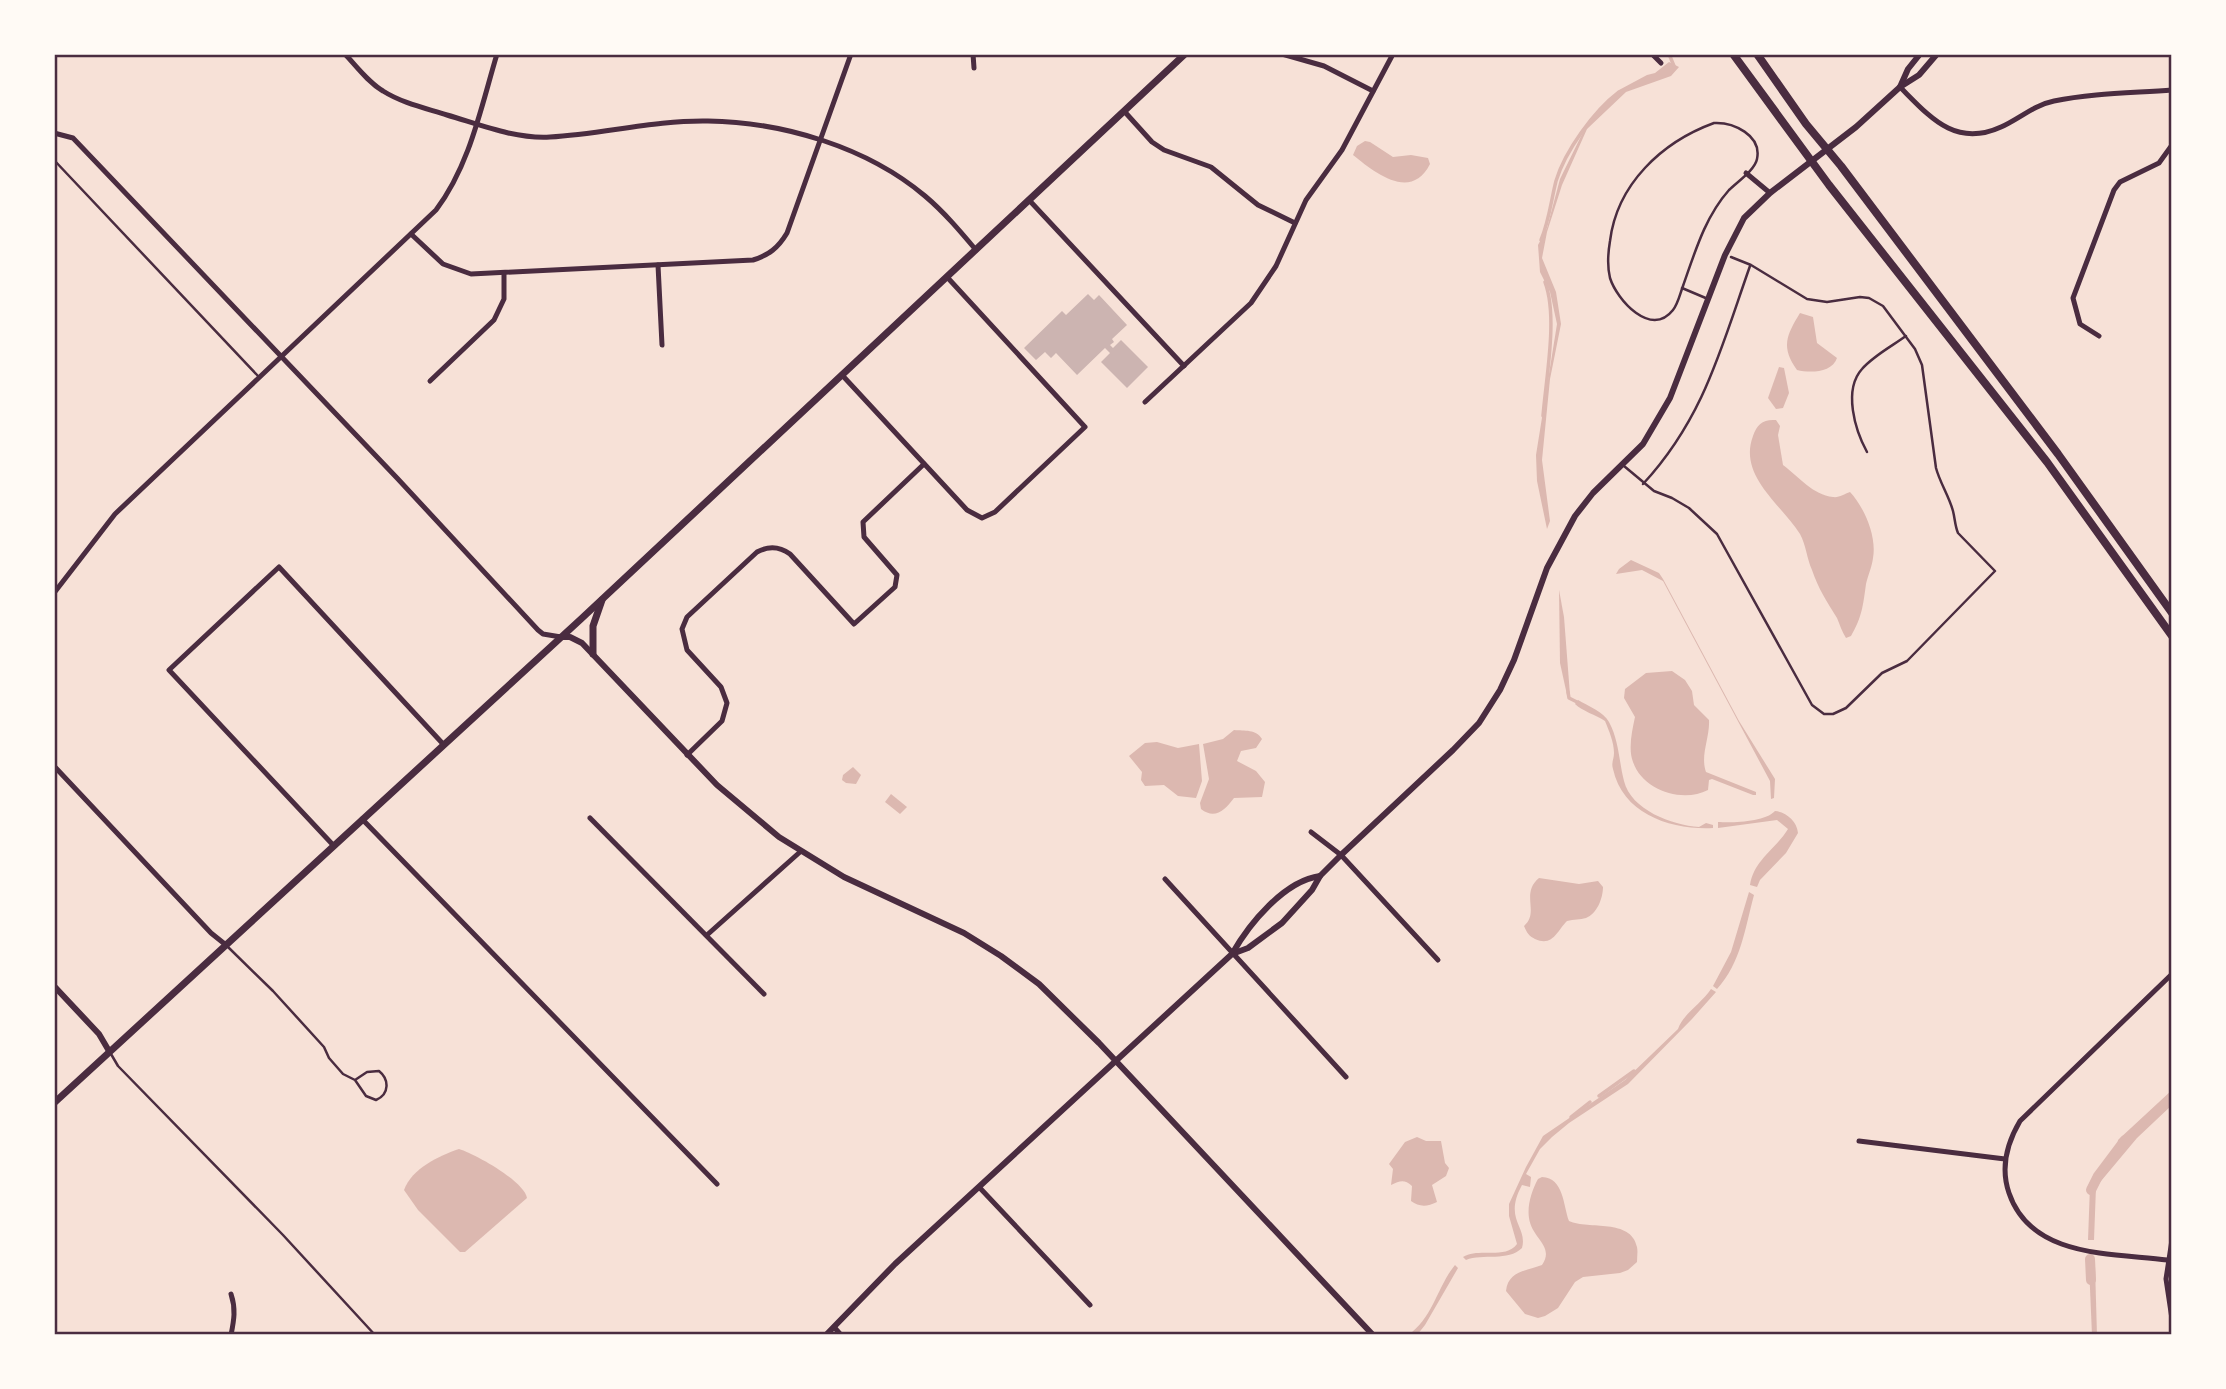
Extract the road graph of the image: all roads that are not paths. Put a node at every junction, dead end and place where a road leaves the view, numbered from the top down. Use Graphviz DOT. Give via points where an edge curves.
graph roads {
  1 [pos="345,54"];
  2 [pos="497,54"];
  3 [pos="851,54"];
  4 [pos="973,54"];
  5 [pos="1185,54"];
  6 [pos="1282,54"];
  7 [pos="1393,54"];
  8 [pos="1652,54"];
  9 [pos="1733,54"];
  10 [pos="1757,54"];
  11 [pos="1920,54"];
  12 [pos="1937,54"];
  13 [pos="1661,63"];
  14 [pos="974,68"];
  15 [pos="1900,87"];
  16 [pos="2172,90"];
  17 [pos="1373,91"];
  18 [pos="1124,111"];
  19 [pos="476,123"];
  20 [pos="54,133"];
  21 [pos="820,141"];
  22 [pos="2172,145"];
  23 [pos="1826,149"];
  24 [pos="54,160"];
  25 [pos="1811,160"];
  26 [pos="1746,173"];
  27 [pos="1770,193"];
  28 [pos="1029,200"];
  29 [pos="1295,223"];
  30 [pos="411,234"];
  31 [pos="976,250"];
  32 [pos="1728,256"];
  33 [pos="658,265"];
  34 [pos="1751,265"];
  35 [pos="504,274"];
  36 [pos="947,277"];
  37 [pos="1682,288"];
  38 [pos="1708,299"];
  39 [pos="1906,336"];
  40 [pos="2099,337"];
  41 [pos="662,345"];
  42 [pos="282,357"];
  43 [pos="1184,366"];
  44 [pos="842,375"];
  45 [pos="260,378"];
  46 [pos="430,381"];
  47 [pos="1145,402"];
  48 [pos="1867,452"];
  49 [pos="924,464"];
  50 [pos="1623,464"];
  51 [pos="1643,484"];
  52 [pos="54,593"];
  53 [pos="603,598"];
  54 [pos="2172,613"];
  55 [pos="2172,636"];
  56 [pos="561,637"];
  57 [pos="593,654"];
  58 [pos="444,745"];
  59 [pos="687,755"];
  60 [pos="54,766"];
  61 [pos="590,818"];
  62 [pos="362,819"];
  63 [pos="1311,832"];
  64 [pos="334,846"];
  65 [pos="800,852"];
  66 [pos="1341,855"];
  67 [pos="1320,876"];
  68 [pos="1164,879"];
  69 [pos="707,935"];
  70 [pos="226,945"];
  71 [pos="1232,954"];
  72 [pos="1438,960"];
  73 [pos="2172,974"];
  74 [pos="54,986"];
  75 [pos="764,994"];
  76 [pos="110,1051"];
  77 [pos="1116,1062"];
  78 [pos="1346,1077"];
  79 [pos="355,1080"];
  80 [pos="54,1103"];
  81 [pos="1859,1141"];
  82 [pos="2005,1159"];
  83 [pos="717,1184"];
  84 [pos="979,1187"];
  85 [pos="2172,1240"];
  86 [pos="2167,1260"];
  87 [pos="231,1294"];
  88 [pos="1090,1305"];
  89 [pos="2172,1319"];
  90 [pos="834,1327"];
  91 [pos="231,1335"];
  92 [pos="375,1335"];
  93 [pos="826,1335"];
  94 [pos="841,1335"];
  95 [pos="1373,1335"];
  1 -- 19 [label="street" via="384,92"];
  2 -- 19 [label="street"];
  3 -- 21 [label="street"];
  4 -- 14 [label="street"];
  5 -- 18 [label="main road"];
  6 -- 17 [label="street" via="1324,66"];
  7 -- 17 [label="street"];
  8 -- 13 [label="street"];
  9 -- 25 [label="main road"];
  10 -- 23 [label="main road"];
  11 -- 15 [label="street"];
  12 -- 15 [label="street" via="1919,75"];
  15 -- 16 [label="street" via="1938,124 1964,134 2001,127 2050,102"];
  15 -- 23 [label="street"];
  17 -- 29 [label="street"];
  18 -- 28 [label="main road"];
  18 -- 29 [label="street" via="1164,150 1211,167 1258,205"];
  19 -- 21 [label="street" via="547,137 677,122 726,122 765,126"];
  19 -- 30 [label="street" via="448,194"];
  20 -- 42 [label="street" via="73,138"];
  21 -- 31 [label="street" via="856,154 903,180 943,212"];
  21 -- 33 [label="street" via="787,233 773,251 753,260"];
  22 -- 40 [label="street" via="2160,163 2120,182 2114,190 2073,298 2080,324"];
  23 -- 25 [label="street"];
  23 -- 54 [label="main road"];
  24 -- 45 [label="lane"];
  25 -- 27 [label="street"];
  25 -- 55 [label="main road" via="2047,462"];
  26 -- 27 [label="street"];
  26 -- 37 [label="lane" via="1713,212"];
  26 -- 37 [label="lane" via="1758,157 1755,144 1742,129 1714,123 1660,153 1622,201 1608,254 1610,277 1622,301 1643,317 1658,319 1673,310"];
  27 -- 32 [label="street" via="1744,218"];
  28 -- 31 [label="main road"];
  28 -- 43 [label="street"];
  29 -- 43 [label="street" via="1276,266 1251,303"];
  30 -- 35 [label="street" via="432,256 457,270"];
  30 -- 42 [label="street"];
  31 -- 36 [label="main road"];
  32 -- 34 [label="lane"];
  32 -- 38 [label="street"];
  33 -- 35 [label="street"];
  33 -- 41 [label="street"];
  34 -- 39 [label="lane" via="1816,302 1869,298 1883,306"];
  34 -- 51 [label="lane" via="1691,421"];
  35 -- 46 [label="street" via="504,299 494,320"];
  36 -- 44 [label="main road"];
  36 -- 49 [label="street" via="1084,427 995,512 982,518 967,510"];
  37 -- 38 [label="lane"];
  38 -- 50 [label="street" via="1667,405 1643,444"];
  39 -- 48 [label="lane" via="1864,367 1854,383 1853,421"];
  39 -- 51 [label="lane" via="1922,365 1936,468 1953,510 1955,528 1995,571 1907,661 1882,673 1840,712 1825,714 1812,705 1717,534 1689,508"];
  42 -- 45 [label="street"];
  42 -- 56 [label="street" via="538,630"];
  43 -- 47 [label="street"];
  44 -- 49 [label="street"];
  44 -- 53 [label="main road"];
  45 -- 52 [label="street" via="115,514"];
  49 -- 59 [label="street" via="863,522 864,537 897,575 895,587 855,624 790,554 769,547 757,552 687,617 682,629 687,650 721,687 727,703 722,721"];
  50 -- 51 [label="lane"];
  50 -- 66 [label="street" via="1582,506 1555,551 1514,660 1490,708 1454,750"];
  53 -- 56 [label="main road"];
  53 -- 57 [label="main road" via="593,626"];
  56 -- 57 [label="street" via="578,640"];
  56 -- 58 [label="main road"];
  57 -- 59 [label="street"];
  58 -- 62 [label="main road"];
  58 -- 64 [label="street" via="279,567 169,670"];
  59 -- 65 [label="street" via="735,802"];
  60 -- 70 [label="street"];
  61 -- 69 [label="street"];
  62 -- 64 [label="main road"];
  62 -- 83 [label="street"];
  63 -- 66 [label="street"];
  64 -- 70 [label="main road"];
  65 -- 69 [label="street"];
  65 -- 77 [label="street" via="955,928 1001,956 1058,1001"];
  66 -- 67 [label="street"];
  66 -- 72 [label="street"];
  67 -- 71 [label="street" via="1282,923"];
  67 -- 71 [label="street" via="1305,879 1270,903"];
  68 -- 71 [label="street"];
  69 -- 75 [label="street"];
  70 -- 76 [label="main road"];
  70 -- 79 [label="lane" via="324,1047 343,1074"];
  71 -- 77 [label="street"];
  71 -- 78 [label="street"];
  73 -- 82 [label="street" via="2029,1110 2013,1132"];
  74 -- 76 [label="street"];
  76 -- 80 [label="main road"];
  76 -- 92 [label="lane" via="118,1066"];
  77 -- 84 [label="street"];
  77 -- 95 [label="street"];
  79 -- 79 [label="lane" via="370,1099 386,1092 379,1071"];
  81 -- 82 [label="street"];
  82 -- 86 [label="street" via="2012,1202 2039,1234 2064,1246"];
  84 -- 88 [label="street"];
  84 -- 90 [label="street"];
  85 -- 86 [label="street"];
  86 -- 89 [label="street"];
  87 -- 91 [label="street" via="235,1319"];
  90 -- 93 [label="street"];
  90 -- 94 [label="street"];
}
